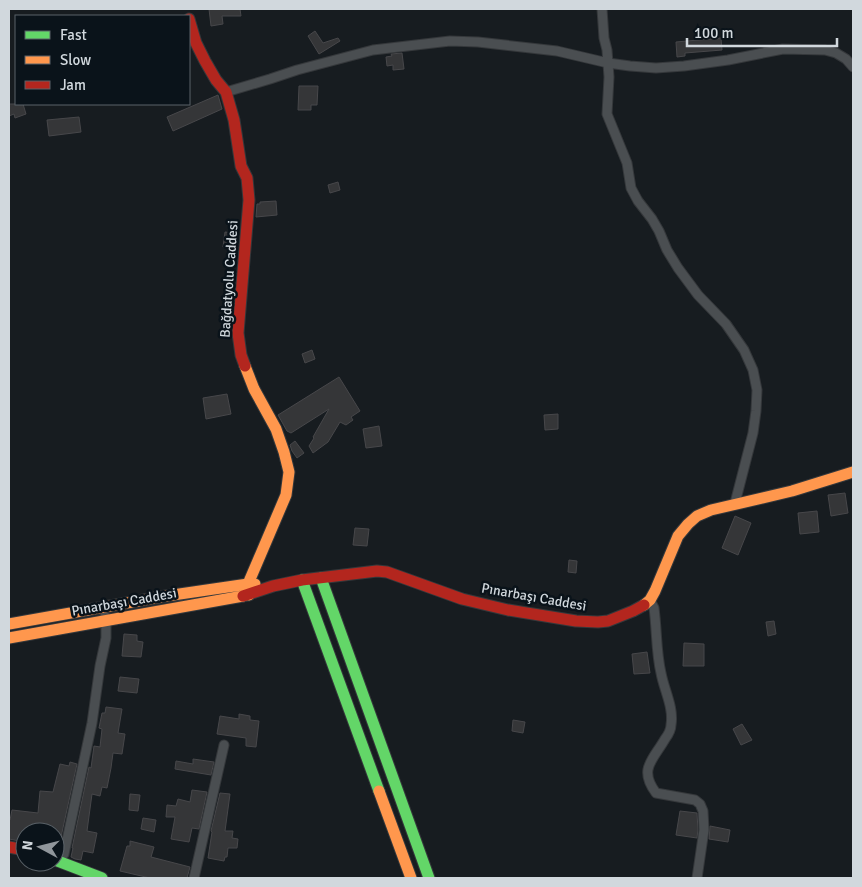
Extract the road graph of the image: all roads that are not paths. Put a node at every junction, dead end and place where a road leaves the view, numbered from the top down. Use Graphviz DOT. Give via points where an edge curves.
graph roads {
  1 [pos="602,9"];
  2 [pos="190,24"];
  3 [pos="608,63"];
  4 [pos="853,67"];
  5 [pos="226,92"];
  6 [pos="853,472"];
  7 [pos="735,503"];
  8 [pos="320,578"];
  9 [pos="302,580"];
  10 [pos="249,590"];
  11 [pos="650,600"];
  12 [pos="102,607"];
  13 [pos="106,620"];
  14 [pos="9,624"];
  15 [pos="9,638"];
  16 [pos="224,745"];
  17 [pos="65,849"];
  18 [pos="65,864"];
  19 [pos="102,878"];
  20 [pos="194,878"];
  21 [pos="411,878"];
  22 [pos="429,878"];
  23 [pos="697,878"];
  1 -- 3 [label="street"];
  2 -- 5 [label="street, Bağdatyolu Caddesi" via="205,61"];
  3 -- 4 [label="street" via="656,68 684,66 783,49 825,50 846,59"];
  3 -- 5 [label="street" via="557,51 450,41 373,50"];
  3 -- 7 [label="street" via="607,114 627,163 631,188 678,268 726,324 753,370 757,390 753,433"];
  5 -- 10 [label="street, Bağdatyolu Caddesi" via="241,166 247,178 249,200 238,333 246,370 276,429 289,472 286,495"];
  6 -- 7 [label="street" via="812,486"];
  7 -- 11 [label="street" via="701,514 684,528"];
  8 -- 9 [label="street, Pınarbaşı Caddesi"];
  8 -- 11 [label="street, Pınarbaşı Caddesi" via="387,572 462,599 576,621 608,621"];
  8 -- 22 [label="street"];
  9 -- 10 [label="street, Pınarbaşı Caddesi"];
  9 -- 21 [label="street"];
  10 -- 12 [label="street, Pınarbaşı Caddesi" via="166,596"];
  10 -- 13 [label="street, Pınarbaşı Caddesi"];
  11 -- 23 [label="street" via="654,608 661,674 672,726 647,772 656,793 695,800 700,804 704,830"];
  12 -- 13 [label="street"];
  12 -- 14 [label="street, Pınarbaşı Caddesi"];
  13 -- 15 [label="street, Pınarbaşı Caddesi"];
  13 -- 17 [label="street" via="92,723"];
  16 -- 20 [label="street"];
  18 -- 19 [label="street"];
}
